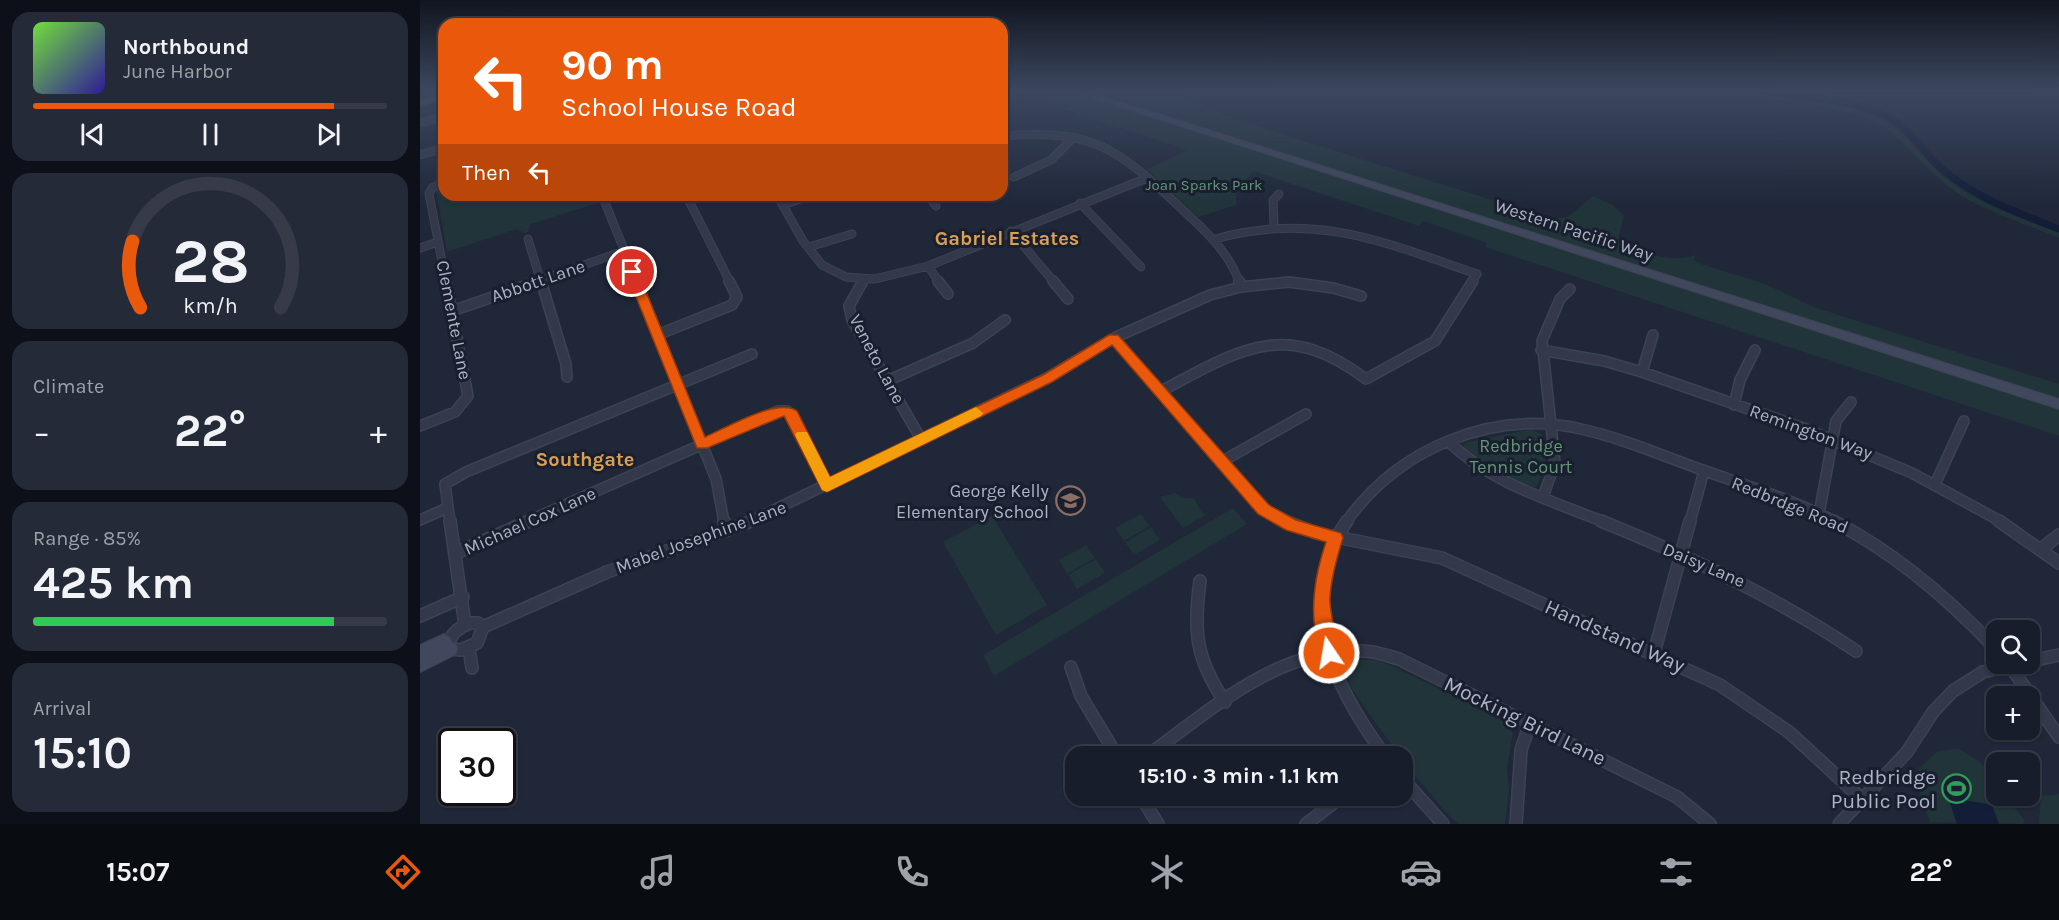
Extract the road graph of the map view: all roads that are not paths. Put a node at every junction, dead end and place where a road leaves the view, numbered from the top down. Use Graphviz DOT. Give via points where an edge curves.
graph roads {
  1 [pos="1198,129"];
  2 [pos="1008,135"];
  3 [pos="1073,138"];
  4 [pos="438,150"];
  5 [pos="420,155"];
  6 [pos="1014,177"];
  7 [pos="1148,178"];
  8 [pos="438,185"];
  9 [pos="1279,194"];
  10 [pos="604,201"];
  11 [pos="689,201"];
  12 [pos="781,201"];
  13 [pos="795,201"];
  14 [pos="932,201"];
  15 [pos="1080,203"];
  16 [pos="783,205"];
  17 [pos="936,206"];
  18 [pos="1274,225"];
  19 [pos="1011,231"];
  20 [pos="852,234"];
  21 [pos="528,239"];
  22 [pos="1215,240"];
  23 [pos="438,242"];
  24 [pos="808,247"];
  25 [pos="420,248"];
  26 [pos="624,251"];
  27 [pos="928,266"];
  28 [pos="1141,267"];
  29 [pos="864,279"];
  30 [pos="540,280"];
  31 [pos="1241,287"];
  32 [pos="1570,289"];
  33 [pos="948,294"];
  34 [pos="1361,296"];
  35 [pos="1068,299"];
  36 [pos="452,311"];
  37 [pos="1005,320"];
  38 [pos="657,334"];
  39 [pos="1653,334"];
  40 [pos="1114,338"];
  41 [pos="1541,350"];
  42 [pos="1755,350"];
  43 [pos="752,354"];
  44 [pos="1641,372"];
  45 [pos="567,377"];
  46 [pos="887,381"];
  47 [pos="678,386"];
  48 [pos="1161,391"];
  49 [pos="1851,402"];
  50 [pos="2059,404"];
  51 [pos="1734,405"];
  52 [pos="1306,414"];
  53 [pos="1964,421"];
  54 [pos="1550,424"];
  55 [pos="420,426"];
  56 [pos="921,439"];
  57 [pos="1832,440"];
  58 [pos="1448,441"];
  59 [pos="702,444"];
  60 [pos="1221,462"];
  61 [pos="1704,471"];
  62 [pos="1936,482"];
  63 [pos="827,486"];
  64 [pos="1543,497"];
  65 [pos="447,508"];
  66 [pos="1819,514"];
  67 [pos="420,520"];
  68 [pos="726,531"];
  69 [pos="2059,535"];
  70 [pos="1335,538"];
  71 [pos="2042,549"];
  72 [pos="456,553"];
  73 [pos="1681,555"];
  74 [pos="2059,563"];
  75 [pos="1200,581"];
  76 [pos="463,597"];
  77 [pos="420,616"];
  78 [pos="465,625"];
  79 [pos="483,627"];
  80 [pos="1986,638"];
  81 [pos="449,645"];
  82 [pos="469,648"];
  83 [pos="1856,651"];
  84 [pos="420,653"];
  85 [pos="1329,653"];
  86 [pos="1654,653"];
  87 [pos="2059,655"];
  88 [pos="2040,659"];
  89 [pos="420,663"];
  90 [pos="1071,667"];
  91 [pos="472,668"];
  92 [pos="1986,671"];
  93 [pos="2018,674"];
  94 [pos="1225,702"];
  95 [pos="1530,723"];
  96 [pos="2059,737"];
  97 [pos="1111,746"];
  98 [pos="1161,746"];
  99 [pos="1378,746"];
  100 [pos="1413,790"];
  101 [pos="1863,800"];
  102 [pos="1147,806"];
  103 [pos="1330,806"];
  104 [pos="1158,824"];
  105 [pos="1306,824"];
  106 [pos="1443,824"];
  107 [pos="1516,824"];
  108 [pos="1710,824"];
  109 [pos="1839,824"];
  1 -- 50 [label="street, Western Pacific Way"];
  2 -- 3 [label="street"];
  3 -- 6 [label="street" via="1051,160"];
  3 -- 7 [label="street" via="1130,161"];
  4 -- 5 [label="street"];
  7 -- 15 [label="street"];
  7 -- 22 [label="street"];
  8 -- 23 [label="street, Clemente Lane" via="429,194"];
  9 -- 18 [label="street" via="1273,200"];
  10 -- 26 [label="street"];
  11 -- 38 [label="street" via="737,297 726,308"];
  12 -- 16 [label="street"];
  13 -- 16 [label="street"];
  14 -- 17 [label="street"];
  15 -- 19 [label="street"];
  15 -- 28 [label="street"];
  16 -- 24 [label="street"];
  18 -- 22 [label="street"];
  18 -- 48 [label="street" via="1342,231 1477,274 1435,341 1366,379 1332,355 1290,344 1266,344 1242,350"];
  19 -- 27 [label="street"];
  19 -- 35 [label="street"];
  20 -- 24 [label="street"];
  21 -- 30 [label="street"];
  22 -- 31 [label="street" via="1232,261"];
  23 -- 25 [label="street"];
  23 -- 36 [label="street, Clemente Lane"];
  24 -- 29 [label="street" via="823,266"];
  26 -- 30 [label="street, Abbott Lane"];
  26 -- 38 [label="street"];
  27 -- 29 [label="street" via="901,275"];
  27 -- 33 [label="street"];
  29 -- 46 [label="street, Veneto Lane" via="849,306 850,315"];
  30 -- 36 [label="street, Abbott Lane"];
  30 -- 45 [label="street"];
  31 -- 34 [label="street, Mabel Josephine Lane" via="1289,282"];
  31 -- 40 [label="street, Mabel Josephine Lane" via="1183,305"];
  32 -- 41 [label="street" via="1560,299 1546,327"];
  36 -- 55 [label="street, Clemente Lane" via="468,401 458,410"];
  37 -- 46 [label="street" via="973,343"];
  38 -- 47 [label="street"];
  39 -- 44 [label="street"];
  40 -- 48 [label="street, Handstand Way"];
  40 -- 56 [label="street, Mabel Josephine Lane" via="1047,378"];
  41 -- 44 [label="street, Remington Way"];
  41 -- 54 [label="street"];
  42 -- 51 [label="street" via="1740,380"];
  43 -- 47 [label="street"];
  44 -- 51 [label="street, Remington Way"];
  46 -- 56 [label="street, Veneto Lane"];
  47 -- 59 [label="street"];
  47 -- 65 [label="street" via="456,476 446,484"];
  48 -- 60 [label="street, Handstand Way"];
  49 -- 57 [label="street" via="1838,416"];
  51 -- 57 [label="street, Remington Way"];
  52 -- 60 [label="street"];
  53 -- 62 [label="street"];
  54 -- 58 [label="street, Redbrdge Road" via="1494,427"];
  54 -- 61 [label="street, Redbrdge Road" via="1597,432"];
  54 -- 64 [label="street" via="1555,464"];
  56 -- 63 [label="street, Mabel Josephine Lane"];
  57 -- 62 [label="street, Remington Way"];
  57 -- 66 [label="street"];
  58 -- 64 [label="street, Daisy Lane" via="1479,468"];
  58 -- 70 [label="street, Redbrdge Road" via="1412,459 1368,492"];
  59 -- 63 [label="street, Michael Cox Lane" via="778,411 787,411"];
  59 -- 68 [label="street" via="719,490"];
  59 -- 72 [label="street, Michael Cox Lane"];
  60 -- 70 [label="street, Handstand Way" via="1268,513"];
  61 -- 66 [label="street, Redbrdge Road"];
  61 -- 73 [label="street"];
  62 -- 71 [label="street, Remington Way"];
  63 -- 68 [label="street, Mabel Josephine Lane"];
  64 -- 73 [label="street, Daisy Lane"];
  65 -- 67 [label="street"];
  65 -- 72 [label="street"];
  66 -- 80 [label="street, Redbrdge Road" via="1875,544 1917,574"];
  68 -- 79 [label="street, Mabel Josephine Lane" via="607,572"];
  69 -- 71 [label="street"];
  70 -- 85 [label="street, Redbrdge Road" via="1326,565 1322,598"];
  70 -- 86 [label="street, Handstand Way" via="1410,548 1442,558"];
  71 -- 74 [label="street, Remington Way"];
  72 -- 76 [label="street"];
  73 -- 83 [label="street, Daisy Lane" via="1769,595"];
  73 -- 86 [label="street"];
  75 -- 94 [label="street" via="1195,640 1204,670"];
  76 -- 77 [label="street"];
  76 -- 78 [label="street"];
  78 -- 79 [label="street" via="478,623"];
  78 -- 81 [label="street"];
  79 -- 82 [label="street" via="479,640"];
  81 -- 82 [label="street" via="458,651"];
  81 -- 84 [label="street"];
  81 -- 89 [label="street"];
  82 -- 91 [label="street"];
  85 -- 94 [label="street, Mocking Bird Lane" via="1278,668"];
  85 -- 95 [label="street, Mocking Bird Lane" via="1357,650 1389,655"];
  85 -- 99 [label="street, Redbrdge Road" via="1336,678"];
  86 -- 101 [label="street, Handstand Way" via="1745,699 1789,732"];
  87 -- 88 [label="street"];
  90 -- 97 [label="street" via="1081,696"];
  92 -- 101 [label="street" via="1953,691 1933,712 1907,752"];
  93 -- 96 [label="street"];
  94 -- 98 [label="street, Mocking Bird Lane"];
  95 -- 107 [label="street" via="1519,752"];
  95 -- 108 [label="street, Mocking Bird Lane" via="1677,797"];
  100 -- 106 [label="street"];
  101 -- 109 [label="street"];
  102 -- 104 [label="street"];
  103 -- 105 [label="street"];
}
